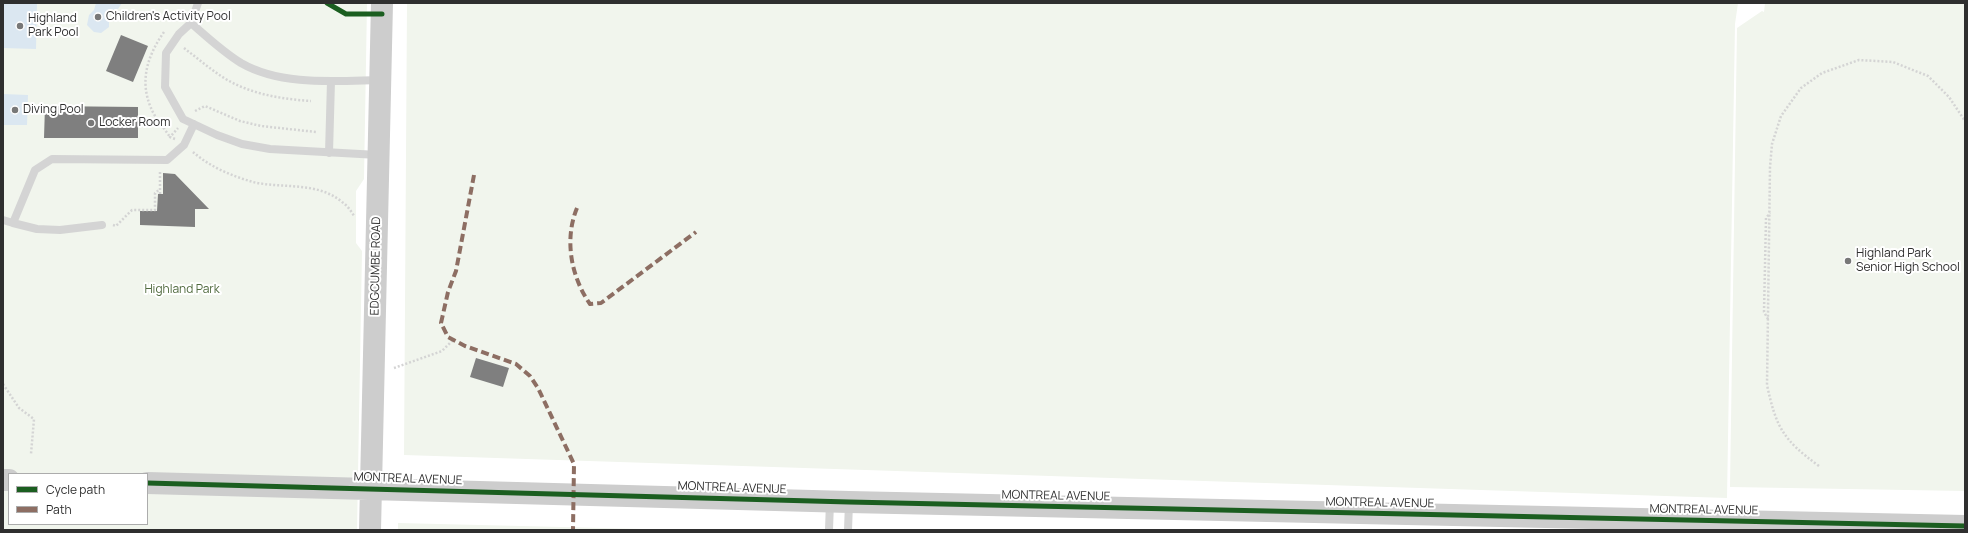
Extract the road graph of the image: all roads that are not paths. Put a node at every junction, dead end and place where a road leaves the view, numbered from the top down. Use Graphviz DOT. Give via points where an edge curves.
graph roads {
  1 [pos="198,3"];
  2 [pos="382,3"];
  3 [pos="190,23"];
  4 [pos="380,80"];
  5 [pos="331,81"];
  6 [pos="194,124"];
  7 [pos="329,153"];
  8 [pos="378,155"];
  9 [pos="3,220"];
  10 [pos="13,223"];
  11 [pos="102,225"];
  12 [pos="148,483"];
  13 [pos="370,488"];
  14 [pos="840,501"];
  15 [pos="1965,526"];
  16 [pos="370,530"];
  17 [pos="829,530"];
  18 [pos="848,530"];
  1 -- 3 [label="lane"];
  2 -- 4 [label="main road, EDGCUMBE ROAD"];
  3 -- 5 [label="lane" via="242,64 260,71 297,79"];
  3 -- 6 [label="lane" via="166,53 165,87 183,120"];
  4 -- 5 [label="lane"];
  4 -- 8 [label="main road, EDGCUMBE ROAD"];
  5 -- 7 [label="lane"];
  6 -- 7 [label="lane" via="242,144 270,149"];
  6 -- 10 [label="lane" via="184,145 166,160 52,159 35,170"];
  7 -- 8 [label="lane"];
  8 -- 13 [label="main road, EDGCUMBE ROAD"];
  9 -- 10 [label="lane"];
  10 -- 11 [label="lane" via="37,229 60,230"];
  12 -- 13 [label="main road, MONTREAL AVENUE"];
  13 -- 14 [label="main road, MONTREAL AVENUE"];
  13 -- 16 [label="main road, EDGCUMBE ROAD"];
  14 -- 15 [label="main road, MONTREAL AVENUE"];
  14 -- 17 [label="lane"];
  14 -- 18 [label="lane"];
}
